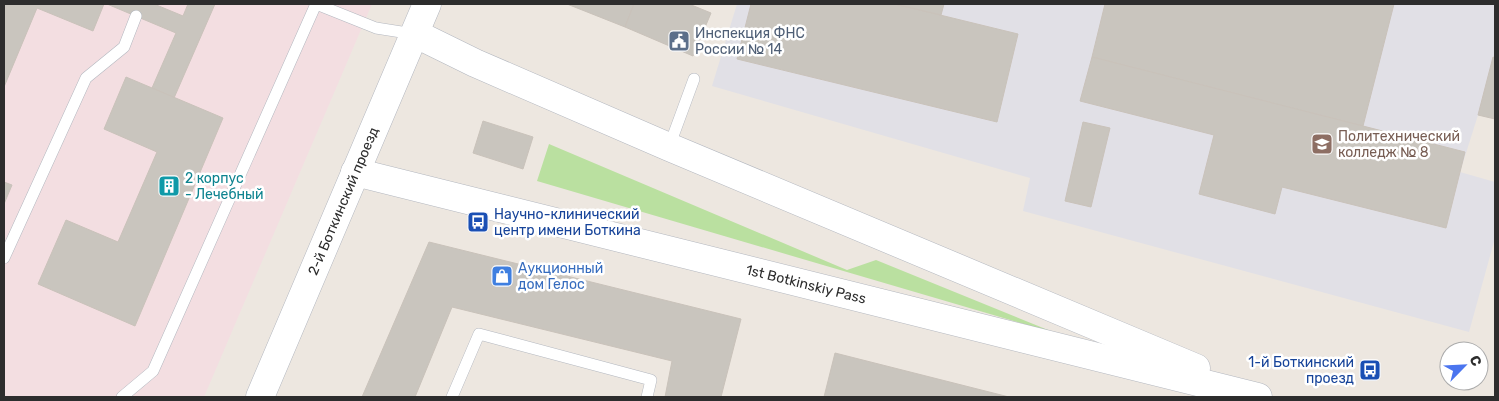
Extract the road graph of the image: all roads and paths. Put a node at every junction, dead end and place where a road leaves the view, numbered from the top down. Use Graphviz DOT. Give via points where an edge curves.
graph roads {
  1 [pos="316,4"];
  2 [pos="427,4"];
  3 [pos="136,16"];
  4 [pos="416,34"];
  5 [pos="694,79"];
  6 [pos="669,147"];
  7 [pos="355,172"];
  8 [pos="4,258"];
  9 [pos="1241,395"];
  10 [pos="122,397"];
  11 [pos="260,397"];
  12 [pos="452,397"];
  13 [pos="647,397"];
  14 [pos="1267,397"];
  1 -- 4 [label="lane" via="376,28"];
  1 -- 10 [label="lane" via="152,370"];
  2 -- 4 [label="street, 2-й Боткинский проезд"];
  3 -- 8 [label="lane" via="124,47 86,78"];
  4 -- 6 [label="street"];
  4 -- 7 [label="street, 2-й Боткинский проезд"];
  5 -- 6 [label="lane"];
  6 -- 14 [label="street"];
  7 -- 9 [label="street, 1st Botkinskiy Pass"];
  7 -- 11 [label="street, 2-й Боткинский проезд"];
  12 -- 13 [label="lane" via="479,334 651,380"];
}
